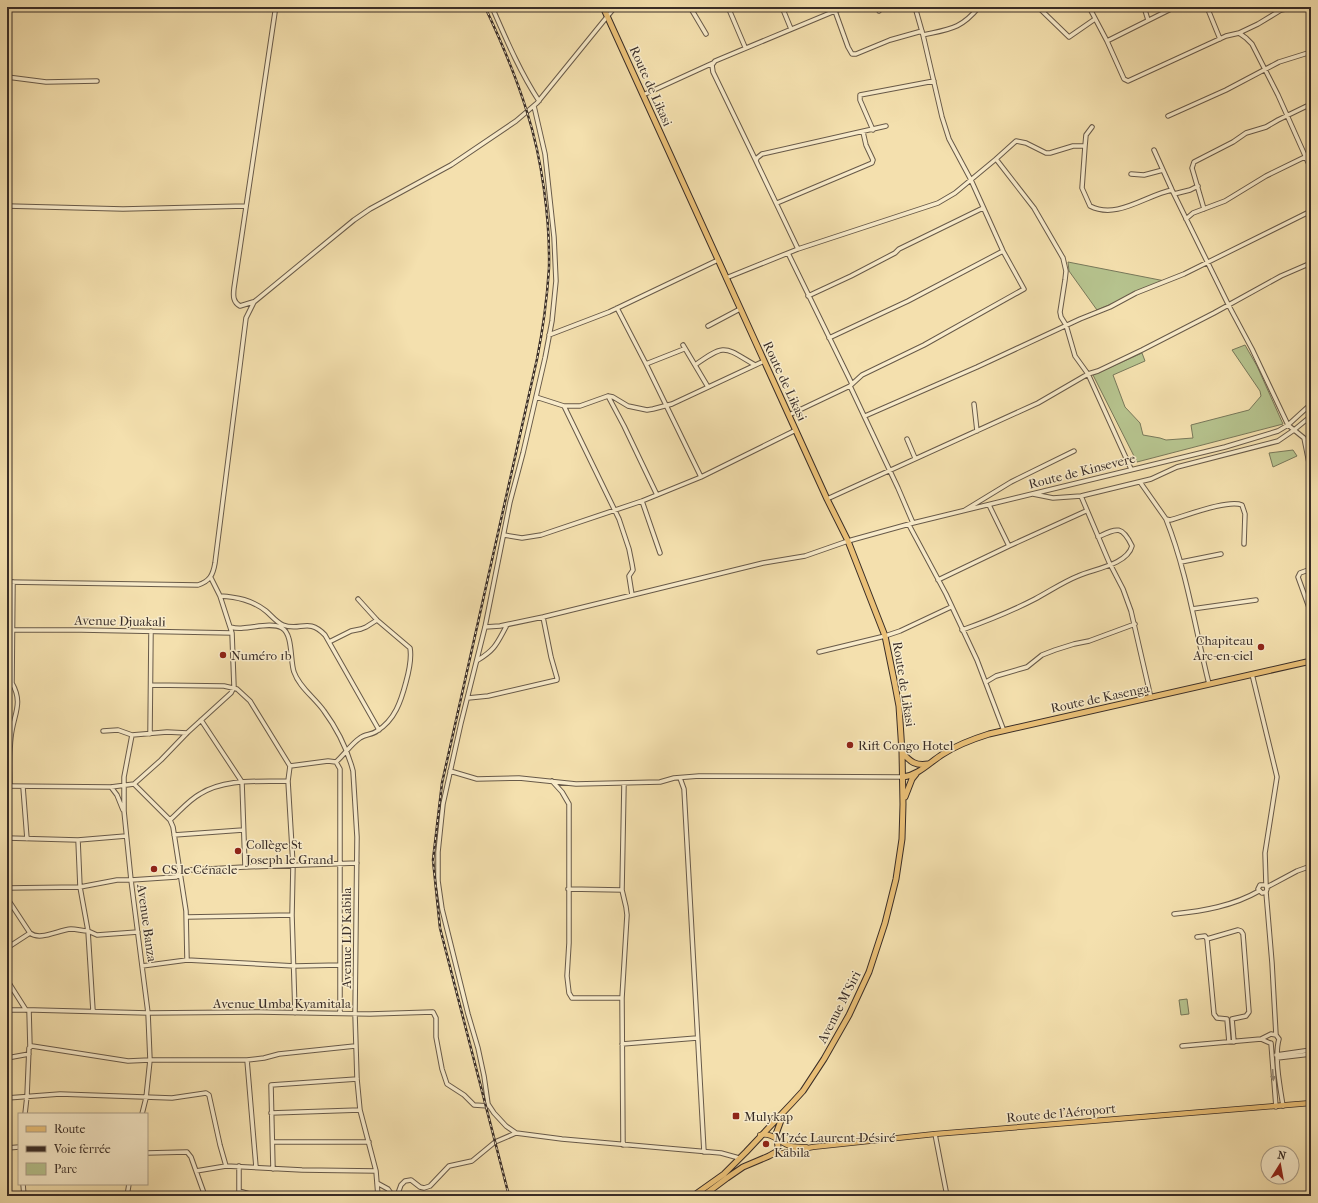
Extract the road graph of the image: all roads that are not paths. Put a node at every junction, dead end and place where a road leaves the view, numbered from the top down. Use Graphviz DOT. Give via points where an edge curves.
graph roads {
  1 [pos="492,7"];
  2 [pos="603,7"];
  3 [pos="615,7"];
  4 [pos="690,7"];
  5 [pos="728,7"];
  6 [pos="782,7"];
  7 [pos="846,7"];
  8 [pos="915,7"];
  9 [pos="979,7"];
  10 [pos="1038,7"];
  11 [pos="1089,7"];
  12 [pos="1144,7"];
  13 [pos="1175,7"];
  14 [pos="1207,7"];
  15 [pos="1296,7"];
  16 [pos="834,9"];
  17 [pos="276,12"];
  18 [pos="607,17"];
  19 [pos="1095,20"];
  20 [pos="1148,20"];
  21 [pos="791,29"];
  22 [pos="922,33"];
  23 [pos="1239,33"];
  24 [pos="706,34"];
  25 [pos="1220,39"];
  26 [pos="1107,41"];
  27 [pos="745,47"];
  28 [pos="1311,52"];
  29 [pos="713,63"];
  30 [pos="1264,70"];
  31 [pos="7,77"];
  32 [pos="97,81"];
  33 [pos="934,81"];
  34 [pos="643,95"];
  35 [pos="539,101"];
  36 [pos="1311,104"];
  37 [pos="534,106"];
  38 [pos="1286,115"];
  39 [pos="1168,116"];
  40 [pos="886,126"];
  41 [pos="1092,127"];
  42 [pos="874,130"];
  43 [pos="863,132"];
  44 [pos="1086,146"];
  45 [pos="1154,150"];
  46 [pos="1311,154"];
  47 [pos="1305,157"];
  48 [pos="996,159"];
  49 [pos="756,161"];
  50 [pos="1311,169"];
  51 [pos="1163,170"];
  52 [pos="1131,174"];
  53 [pos="971,180"];
  54 [pos="1198,186"];
  55 [pos="1173,192"];
  56 [pos="777,203"];
  57 [pos="7,206"];
  58 [pos="246,206"];
  59 [pos="983,208"];
  60 [pos="1204,209"];
  61 [pos="1311,211"];
  62 [pos="1186,219"];
  63 [pos="798,249"];
  64 [pos="1003,251"];
  65 [pos="788,253"];
  66 [pos="718,260"];
  67 [pos="1208,262"];
  68 [pos="1311,263"];
  69 [pos="726,278"];
  70 [pos="808,296"];
  71 [pos="254,302"];
  72 [pos="1229,306"];
  73 [pos="617,308"];
  74 [pos="740,309"];
  75 [pos="1066,325"];
  76 [pos="708,326"];
  77 [pos="550,335"];
  78 [pos="829,338"];
  79 [pos="764,361"];
  80 [pos="646,364"];
  81 [pos="695,365"];
  82 [pos="755,365"];
  83 [pos="1088,374"];
  84 [pos="851,385"];
  85 [pos="708,387"];
  86 [pos="608,396"];
  87 [pos="536,397"];
  88 [pos="974,404"];
  89 [pos="1311,404"];
  90 [pos="564,406"];
  91 [pos="666,406"];
  92 [pos="789,415"];
  93 [pos="865,416"];
  94 [pos="1311,416"];
  95 [pos="1288,425"];
  96 [pos="796,430"];
  97 [pos="1294,430"];
  98 [pos="977,431"];
  99 [pos="907,439"];
  100 [pos="1074,451"];
  101 [pos="915,458"];
  102 [pos="1132,469"];
  103 [pos="890,470"];
  104 [pos="1311,473"];
  105 [pos="701,477"];
  106 [pos="1140,482"];
  107 [pos="1032,493"];
  108 [pos="657,495"];
  109 [pos="1081,496"];
  110 [pos="827,499"];
  111 [pos="642,501"];
  112 [pos="989,505"];
  113 [pos="614,511"];
  114 [pos="1086,511"];
  115 [pos="962,512"];
  116 [pos="1166,519"];
  117 [pos="911,524"];
  118 [pos="504,535"];
  119 [pos="1098,537"];
  120 [pos="848,541"];
  121 [pos="1244,544"];
  122 [pos="1009,546"];
  123 [pos="660,553"];
  124 [pos="1221,554"];
  125 [pos="1181,562"];
  126 [pos="1110,565"];
  127 [pos="1311,569"];
  128 [pos="211,578"];
  129 [pos="938,580"];
  130 [pos="7,582"];
  131 [pos="13,582"];
  132 [pos="220,596"];
  133 [pos="632,596"];
  134 [pos="358,599"];
  135 [pos="1256,600"];
  136 [pos="951,608"];
  137 [pos="1192,609"];
  138 [pos="1311,613"];
  139 [pos="543,617"];
  140 [pos="377,620"];
  141 [pos="1135,624"];
  142 [pos="507,625"];
  143 [pos="282,626"];
  144 [pos="230,627"];
  145 [pos="485,627"];
  146 [pos="7,630"];
  147 [pos="13,630"];
  148 [pos="962,630"];
  149 [pos="152,631"];
  150 [pos="232,633"];
  151 [pos="885,636"];
  152 [pos="329,642"];
  153 [pos="819,652"];
  154 [pos="478,660"];
  155 [pos="1311,661"];
  156 [pos="1252,674"];
  157 [pos="986,682"];
  158 [pos="7,683"];
  159 [pos="12,683"];
  160 [pos="1209,684"];
  161 [pos="151,685"];
  162 [pos="234,687"];
  163 [pos="468,698"];
  164 [pos="1151,698"];
  165 [pos="201,720"];
  166 [pos="379,730"];
  167 [pos="104,731"];
  168 [pos="1004,731"];
  169 [pos="187,733"];
  170 [pos="150,734"];
  171 [pos="132,735"];
  172 [pos="347,751"];
  173 [pos="902,752"];
  174 [pos="336,762"];
  175 [pos="929,763"];
  176 [pos="290,766"];
  177 [pos="450,771"];
  178 [pos="916,774"];
  179 [pos="903,777"];
  180 [pos="680,778"];
  181 [pos="288,781"];
  182 [pos="242,782"];
  183 [pos="552,782"];
  184 [pos="134,784"];
  185 [pos="624,784"];
  186 [pos="9,786"];
  187 [pos="124,786"];
  188 [pos="23,787"];
  189 [pos="111,787"];
  190 [pos="903,804"];
  191 [pos="124,811"];
  192 [pos="170,820"];
  193 [pos="243,830"];
  194 [pos="174,834"];
  195 [pos="126,836"];
  196 [pos="7,838"];
  197 [pos="27,839"];
  198 [pos="78,840"];
  199 [pos="340,863"];
  200 [pos="357,863"];
  201 [pos="293,865"];
  202 [pos="1311,866"];
  203 [pos="245,867"];
  204 [pos="180,874"];
  205 [pos="130,880"];
  206 [pos="1266,886"];
  207 [pos="80,887"];
  208 [pos="7,888"];
  209 [pos="568,889"];
  210 [pos="622,890"];
  211 [pos="1259,891"];
  212 [pos="1266,892"];
  213 [pos="7,898"];
  214 [pos="1174,914"];
  215 [pos="292,915"];
  216 [pos="187,917"];
  217 [pos="88,931"];
  218 [pos="138,932"];
  219 [pos="30,933"];
  220 [pos="1197,936"];
  221 [pos="1207,939"];
  222 [pos="7,948"];
  223 [pos="187,960"];
  224 [pos="340,965"];
  225 [pos="142,966"];
  226 [pos="295,966"];
  227 [pos="7,980"];
  228 [pos="622,998"];
  229 [pos="7,1010"];
  230 [pos="27,1010"];
  231 [pos="93,1011"];
  232 [pos="148,1013"];
  233 [pos="295,1013"];
  234 [pos="340,1013"];
  235 [pos="356,1014"];
  236 [pos="1227,1019"];
  237 [pos="1232,1019"];
  238 [pos="1276,1035"];
  239 [pos="1269,1036"];
  240 [pos="697,1038"];
  241 [pos="1261,1039"];
  242 [pos="1229,1042"];
  243 [pos="1234,1042"];
  244 [pos="1270,1043"];
  245 [pos="1277,1043"];
  246 [pos="622,1044"];
  247 [pos="355,1046"];
  248 [pos="1182,1046"];
  249 [pos="30,1047"];
  250 [pos="1311,1052"];
  251 [pos="29,1054"];
  252 [pos="1278,1057"];
  253 [pos="7,1058"];
  254 [pos="1272,1058"];
  255 [pos="150,1060"];
  256 [pos="247,1060"];
  257 [pos="357,1079"];
  258 [pos="28,1096"];
  259 [pos="7,1098"];
  260 [pos="146,1098"];
  261 [pos="1311,1103"];
  262 [pos="489,1106"];
  263 [pos="1283,1106"];
  264 [pos="1276,1107"];
  265 [pos="360,1110"];
  266 [pos="784,1111"];
  267 [pos="25,1113"];
  268 [pos="142,1113"];
  269 [pos="271,1113"];
  270 [pos="516,1133"];
  271 [pos="935,1134"];
  272 [pos="760,1136"];
  273 [pos="777,1139"];
  274 [pos="273,1142"];
  275 [pos="369,1142"];
  276 [pos="623,1145"];
  277 [pos="18,1147"];
  278 [pos="813,1147"];
  279 [pos="7,1148"];
  280 [pos="704,1152"];
  281 [pos="746,1152"];
  282 [pos="148,1153"];
  283 [pos="769,1156"];
  284 [pos="739,1158"];
  285 [pos="755,1162"];
  286 [pos="226,1166"];
  287 [pos="239,1166"];
  288 [pos="256,1167"];
  289 [pos="273,1169"];
  290 [pos="196,1171"];
  291 [pos="376,1171"];
  292 [pos="377,1183"];
  293 [pos="24,1185"];
  294 [pos="128,1185"];
  295 [pos="7,1194"];
  296 [pos="253,1195"];
  297 [pos="22,1196"];
  298 [pos="32,1196"];
  299 [pos="127,1196"];
  300 [pos="205,1196"];
  301 [pos="268,1196"];
  302 [pos="378,1196"];
  303 [pos="394,1196"];
  304 [pos="397,1196"];
  305 [pos="693,1196"];
  306 [pos="703,1196"];
  307 [pos="947,1196"];
  1 -- 35 [label="street" via="512,52"];
  2 -- 18 [label="highway, Route de Likasi"];
  3 -- 18 [label="street"];
  4 -- 24 [label="street"];
  5 -- 27 [label="street"];
  6 -- 21 [label="street"];
  7 -- 16 [label="street"];
  8 -- 22 [label="street"];
  9 -- 22 [label="street" via="971,18 954,28"];
  10 -- 19 [label="street" via="1070,37"];
  11 -- 19 [label="street"];
  12 -- 20 [label="street"];
  13 -- 20 [label="street"];
  14 -- 25 [label="street"];
  15 -- 23 [label="street" via="1281,10"];
  16 -- 21 [label="street"];
  16 -- 22 [label="street" via="852,54 890,40"];
  17 -- 58 [label="street"];
  18 -- 34 [label="highway, Route de Likasi"];
  18 -- 35 [label="street"];
  19 -- 26 [label="street"];
  20 -- 26 [label="street"];
  21 -- 27 [label="street"];
  22 -- 33 [label="street"];
  23 -- 25 [label="street"];
  23 -- 30 [label="street" via="1252,44"];
  25 -- 26 [label="street" via="1128,81 1124,79"];
  27 -- 29 [label="street"];
  28 -- 30 [label="street" via="1289,58"];
  29 -- 34 [label="street"];
  29 -- 49 [label="street" via="713,72"];
  30 -- 38 [label="street"];
  30 -- 39 [label="street"];
  31 -- 32 [label="street" via="46,82"];
  33 -- 42 [label="street" via="860,95"];
  33 -- 53 [label="street" via="950,139"];
  34 -- 66 [label="highway, Route de Likasi"];
  35 -- 37 [label="street"];
  36 -- 38 [label="street"];
  37 -- 71 [label="street" via="451,165 354,220"];
  37 -- 77 [label="street" via="545,154 554,237 556,281"];
  38 -- 47 [label="street"];
  38 -- 54 [label="street" via="1266,127 1246,133 1194,162 1192,168"];
  40 -- 42 [label="street"];
  41 -- 44 [label="street" via="1086,136"];
  42 -- 43 [label="street"];
  43 -- 49 [label="street" via="762,154"];
  43 -- 56 [label="street" via="873,160 872,164"];
  44 -- 48 [label="street" via="1073,146 1050,154 1016,141"];
  44 -- 55 [label="street" via="1082,188 1090,206 1106,210 1121,209 1158,194"];
  45 -- 51 [label="street"];
  46 -- 47 [label="street"];
  47 -- 50 [label="street"];
  47 -- 60 [label="street" via="1266,176 1225,201"];
  48 -- 53 [label="street"];
  48 -- 75 [label="street" via="1034,208 1063,258 1066,271 1060,312"];
  49 -- 56 [label="street"];
  51 -- 52 [label="street" via="1144,175"];
  51 -- 55 [label="street"];
  53 -- 59 [label="street"];
  53 -- 63 [label="street" via="938,203"];
  54 -- 55 [label="street" via="1190,190"];
  54 -- 60 [label="street"];
  55 -- 62 [label="street"];
  56 -- 63 [label="street"];
  57 -- 58 [label="street" via="123,209"];
  58 -- 71 [label="street" via="233,295 236,304 240,306"];
  59 -- 64 [label="street"];
  59 -- 70 [label="street"];
  60 -- 62 [label="street"];
  61 -- 67 [label="street"];
  62 -- 67 [label="street"];
  63 -- 65 [label="street"];
  64 -- 78 [label="street" via="908,301"];
  64 -- 84 [label="street" via="1024,290 862,376"];
  65 -- 69 [label="street"];
  65 -- 70 [label="street"];
  66 -- 69 [label="highway, Route de Likasi"];
  66 -- 73 [label="street"];
  67 -- 72 [label="street"];
  67 -- 75 [label="street"];
  68 -- 72 [label="street" via="1281,276"];
  69 -- 74 [label="highway, Route de Likasi"];
  70 -- 78 [label="street"];
  71 -- 128 [label="street" via="246,318"];
  72 -- 83 [label="street"];
  72 -- 95 [label="street"];
  73 -- 77 [label="street"];
  73 -- 80 [label="street"];
  74 -- 76 [label="street"];
  74 -- 79 [label="highway, Route de Likasi"];
  75 -- 83 [label="street" via="1075,356"];
  75 -- 93 [label="street"];
  77 -- 87 [label="street"];
  78 -- 84 [label="street"];
  79 -- 82 [label="street"];
  79 -- 92 [label="highway, Route de Likasi"];
  80 -- 81 [label="street" via="683,347"];
  80 -- 91 [label="street"];
  81 -- 82 [label="street" via="710,354 728,349"];
  81 -- 85 [label="street"];
  82 -- 85 [label="street"];
  83 -- 98 [label="street" via="1038,403"];
  83 -- 102 [label="street"];
  84 -- 92 [label="street"];
  84 -- 93 [label="street"];
  85 -- 91 [label="street"];
  86 -- 90 [label="street" via="584,406"];
  86 -- 91 [label="street" via="628,406 639,408 653,409"];
  86 -- 108 [label="street"];
  87 -- 90 [label="street"];
  87 -- 118 [label="street"];
  88 -- 98 [label="street"];
  89 -- 95 [label="street, Route de Kinsevere"];
  90 -- 113 [label="street"];
  91 -- 105 [label="street"];
  92 -- 96 [label="highway, Route de Likasi"];
  93 -- 103 [label="street"];
  94 -- 97 [label="street"];
  95 -- 97 [label="street"];
  95 -- 102 [label="street, Route de Kinsevere" via="1271,434"];
  96 -- 105 [label="street"];
  96 -- 110 [label="highway, Route de Likasi"];
  97 -- 104 [label="street" via="1305,441"];
  97 -- 106 [label="street" via="1278,441 1177,467"];
  98 -- 101 [label="street"];
  99 -- 101 [label="street"];
  100 -- 115 [label="street" via="998,490"];
  101 -- 103 [label="street"];
  102 -- 107 [label="street, Route de Kinsevere"];
  103 -- 110 [label="street"];
  103 -- 117 [label="street"];
  105 -- 108 [label="street"];
  106 -- 109 [label="street"];
  106 -- 116 [label="street"];
  107 -- 109 [label="street" via="1053,498"];
  107 -- 112 [label="street, Route de Kinsevere"];
  108 -- 111 [label="street"];
  109 -- 114 [label="street"];
  110 -- 120 [label="highway, Route de Likasi"];
  111 -- 113 [label="street"];
  111 -- 123 [label="street"];
  112 -- 115 [label="street, Route de Kinsevere"];
  112 -- 122 [label="street"];
  113 -- 118 [label="street" via="541,535 522,538"];
  113 -- 133 [label="street" via="624,534 632,564 633,570 629,576"];
  114 -- 119 [label="street"];
  114 -- 122 [label="street"];
  115 -- 117 [label="street, Route de Kinsevere"];
  116 -- 121 [label="street" via="1240,504 1245,514"];
  116 -- 125 [label="street"];
  117 -- 120 [label="street, Route de Kinsevere"];
  117 -- 129 [label="street"];
  118 -- 145 [label="street"];
  119 -- 126 [label="street"];
  119 -- 126 [label="street" via="1118,529 1128,537 1132,546 1127,555"];
  120 -- 133 [label="street, Route de Kinsevere" via="805,556 763,563"];
  120 -- 151 [label="highway, Route de Likasi"];
  122 -- 129 [label="street"];
  124 -- 125 [label="street"];
  125 -- 137 [label="street"];
  126 -- 141 [label="street" via="1126,595"];
  126 -- 148 [label="street" via="1078,576 1022,606"];
  127 -- 138 [label="street" via="1300,573 1298,577"];
  128 -- 131 [label="street" via="198,585"];
  128 -- 132 [label="street"];
  129 -- 136 [label="street"];
  130 -- 131 [label="street"];
  131 -- 147 [label="street"];
  132 -- 143 [label="street" via="244,598 264,609"];
  132 -- 144 [label="street"];
  133 -- 139 [label="street, Route de Kinsevere"];
  134 -- 140 [label="street"];
  135 -- 137 [label="street"];
  136 -- 148 [label="street"];
  136 -- 151 [label="street"];
  137 -- 160 [label="street"];
  139 -- 142 [label="street, Route de Kinsevere"];
  139 -- 163 [label="street" via="557,680 488,696"];
  140 -- 152 [label="street" via="361,630 351,630"];
  140 -- 166 [label="street" via="410,648 411,658 397,711"];
  141 -- 157 [label="street" via="1089,641 1051,651 1027,667 996,676"];
  141 -- 164 [label="street"];
  142 -- 145 [label="street, Route de Kinsevere"];
  142 -- 154 [label="street" via="495,647"];
  143 -- 144 [label="street"];
  143 -- 152 [label="street" via="314,626"];
  143 -- 172 [label="street, Avenue LD Kabila" via="288,638 294,672 338,730"];
  144 -- 150 [label="street"];
  145 -- 154 [label="street"];
  146 -- 147 [label="street, Avenue Djuakali"];
  147 -- 149 [label="street, Avenue Djuakali"];
  147 -- 159 [label="street"];
  148 -- 157 [label="street"];
  149 -- 150 [label="street, Avenue Djuakali"];
  149 -- 161 [label="street"];
  150 -- 162 [label="street"];
  151 -- 153 [label="street"];
  151 -- 173 [label="highway, Route de Likasi" via="898,706"];
  152 -- 166 [label="street"];
  154 -- 163 [label="street"];
  155 -- 156 [label="highway, Route de Kasenga"];
  156 -- 160 [label="highway, Route de Kasenga"];
  156 -- 206 [label="street" via="1277,777 1265,853"];
  157 -- 168 [label="street"];
  158 -- 159 [label="street"];
  159 -- 186 [label="street" via="17,691 18,703 11,735"];
  160 -- 164 [label="highway, Route de Kasenga"];
  161 -- 162 [label="street"];
  161 -- 170 [label="street"];
  162 -- 165 [label="street" via="231,693"];
  162 -- 176 [label="street" via="250,701"];
  163 -- 177 [label="street"];
  164 -- 168 [label="highway, Route de Kasenga"];
  165 -- 169 [label="street"];
  165 -- 182 [label="street"];
  166 -- 172 [label="street" via="360,737"];
  167 -- 171 [label="street" via="118,730"];
  168 -- 175 [label="highway, Route de Kasenga" via="966,742"];
  169 -- 170 [label="street"];
  169 -- 184 [label="street"];
  170 -- 171 [label="street"];
  171 -- 187 [label="street, Avenue Banza"];
  172 -- 174 [label="street"];
  172 -- 200 [label="street, Avenue LD Kabila" via="353,771"];
  173 -- 175 [label="highway" via="912,762 922,765"];
  173 -- 179 [label="highway, Route de Likasi"];
  174 -- 176 [label="street"];
  174 -- 199 [label="street, Avenue LD Kabila" via="340,769"];
  175 -- 178 [label="highway, Route de Kasenga"];
  176 -- 181 [label="street"];
  177 -- 183 [label="street" via="476,779 504,777"];
  177 -- 262 [label="street" via="440,831 438,881 445,921 478,1048"];
  178 -- 179 [label="highway, Route de Kasenga"];
  178 -- 190 [label="highway"];
  179 -- 180 [label="street"];
  179 -- 190 [label="highway, Avenue M'Siri"];
  180 -- 185 [label="street"];
  180 -- 240 [label="street" via="684,789"];
  181 -- 182 [label="street"];
  181 -- 201 [label="street"];
  182 -- 192 [label="street" via="216,787 198,795"];
  182 -- 193 [label="street"];
  183 -- 185 [label="street"];
  183 -- 209 [label="street" via="569,804"];
  184 -- 187 [label="street"];
  184 -- 192 [label="street"];
  185 -- 210 [label="street"];
  186 -- 188 [label="street"];
  187 -- 189 [label="street"];
  187 -- 191 [label="street, Avenue Banza"];
  188 -- 189 [label="street"];
  188 -- 197 [label="street"];
  189 -- 191 [label="street"];
  190 -- 266 [label="highway, Avenue M'Siri" via="902,839 896,879 869,972 824,1059 803,1091"];
  191 -- 195 [label="street, Avenue Banza"];
  192 -- 194 [label="street"];
  193 -- 194 [label="street"];
  193 -- 203 [label="street"];
  194 -- 204 [label="street"];
  195 -- 198 [label="street"];
  195 -- 205 [label="street, Avenue Banza"];
  196 -- 197 [label="street"];
  197 -- 198 [label="street"];
  198 -- 207 [label="street"];
  199 -- 200 [label="street"];
  199 -- 201 [label="street"];
  199 -- 224 [label="street, Avenue LD Kabila"];
  200 -- 235 [label="street, Avenue LD Kabila"];
  201 -- 203 [label="street"];
  201 -- 215 [label="street"];
  202 -- 206 [label="street"];
  203 -- 204 [label="street" via="189,870"];
  204 -- 205 [label="street" via="176,877"];
  204 -- 216 [label="street"];
  205 -- 207 [label="street"];
  205 -- 218 [label="street, Avenue Banza"];
  206 -- 211 [label="street" via="1260,885"];
  206 -- 212 [label="street"];
  207 -- 208 [label="street"];
  207 -- 217 [label="street"];
  209 -- 210 [label="street"];
  209 -- 228 [label="street" via="567,976 570,996"];
  210 -- 228 [label="street" via="627,914"];
  211 -- 212 [label="street"];
  211 -- 214 [label="street" via="1230,904"];
  212 -- 238 [label="street"];
  213 -- 219 [label="street"];
  215 -- 216 [label="street"];
  215 -- 226 [label="street"];
  216 -- 223 [label="street"];
  217 -- 218 [label="street" via="97,935"];
  217 -- 219 [label="street" via="72,929 39,936"];
  217 -- 231 [label="street"];
  218 -- 225 [label="street, Avenue Banza"];
  219 -- 222 [label="street"];
  220 -- 221 [label="street" via="1205,936"];
  221 -- 236 [label="street" via="1214,1014 1217,1018"];
  221 -- 237 [label="street" via="1238,930 1243,934 1249,1012 1246,1016"];
  223 -- 225 [label="street"];
  223 -- 226 [label="street"];
  224 -- 226 [label="street"];
  224 -- 234 [label="street, Avenue LD Kabila"];
  225 -- 232 [label="street, Avenue Banza"];
  226 -- 233 [label="street"];
  227 -- 230 [label="street"];
  228 -- 246 [label="street"];
  229 -- 230 [label="street, Avenue Umba Kyamitala"];
  230 -- 231 [label="street, Avenue Umba Kyamitala"];
  230 -- 249 [label="street"];
  231 -- 232 [label="street, Avenue Umba Kyamitala"];
  232 -- 233 [label="street, Avenue Umba Kyamitala"];
  232 -- 255 [label="street, Avenue Banza"];
  233 -- 234 [label="street, Avenue Umba Kyamitala"];
  234 -- 235 [label="street, Avenue Umba Kyamitala"];
  235 -- 247 [label="street, Avenue LD Kabila"];
  235 -- 262 [label="street, Avenue Umba Kyamitala" via="433,1012 436,1018 441,1067 447,1084 474,1105"];
  236 -- 237 [label="street"];
  236 -- 242 [label="street"];
  237 -- 243 [label="street"];
  238 -- 239 [label="street"];
  238 -- 245 [label="street"];
  239 -- 241 [label="street"];
  239 -- 244 [label="street"];
  240 -- 246 [label="street"];
  240 -- 280 [label="street"];
  241 -- 243 [label="street"];
  241 -- 244 [label="street"];
  242 -- 243 [label="street"];
  242 -- 248 [label="street"];
  244 -- 245 [label="street"];
  244 -- 254 [label="street"];
  245 -- 252 [label="street"];
  246 -- 276 [label="street"];
  247 -- 256 [label="street"];
  247 -- 257 [label="street, Avenue LD Kabila"];
  249 -- 251 [label="street"];
  249 -- 255 [label="street" via="124,1061"];
  250 -- 252 [label="street"];
  251 -- 253 [label="street"];
  251 -- 258 [label="street"];
  252 -- 254 [label="street"];
  252 -- 263 [label="street"];
  254 -- 264 [label="street, one-way"];
  255 -- 256 [label="street"];
  255 -- 260 [label="street, Avenue Banza"];
  256 -- 288 [label="street"];
  257 -- 265 [label="street, Avenue LD Kabila"];
  257 -- 269 [label="street" via="272,1084"];
  258 -- 259 [label="street"];
  258 -- 260 [label="street" via="60,1094"];
  258 -- 267 [label="street"];
  260 -- 268 [label="street, Avenue Banza"];
  260 -- 286 [label="street" via="208,1094"];
  261 -- 263 [label="main road, Route de l'Aéroport"];
  262 -- 270 [label="street" via="506,1126"];
  263 -- 264 [label="main road, Route de l'Aéroport"];
  264 -- 271 [label="main road, Route de l'Aéroport"];
  265 -- 269 [label="street"];
  265 -- 275 [label="street, Avenue LD Kabila"];
  266 -- 272 [label="highway, Avenue M'Siri"];
  266 -- 273 [label="highway" via="777,1130"];
  269 -- 274 [label="street"];
  270 -- 276 [label="street"];
  270 -- 304 [label="street" via="495,1142 472,1161 449,1166 430,1186 424,1188 411,1180 405,1181"];
  271 -- 278 [label="main road, Route de l'Aéroport"];
  271 -- 307 [label="street"];
  272 -- 273 [label="main road, Route de l'Aéroport" via="767,1134"];
  272 -- 281 [label="highway, Avenue M'Siri"];
  273 -- 278 [label="main road, Route de l'Aéroport" via="789,1145"];
  273 -- 283 [label="highway" via="777,1150"];
  274 -- 275 [label="street"];
  274 -- 289 [label="street"];
  275 -- 291 [label="street, Avenue LD Kabila"];
  276 -- 280 [label="street"];
  277 -- 279 [label="street"];
  278 -- 283 [label="main road, Route de l'Aéroport"];
  280 -- 284 [label="street"];
  281 -- 284 [label="highway, Avenue M'Siri"];
  281 -- 285 [label="highway" via="744,1161"];
  282 -- 290 [label="street" via="187,1152"];
  283 -- 285 [label="highway"];
  284 -- 305 [label="highway, Avenue M'Siri" via="724,1174"];
  285 -- 306 [label="highway" via="732,1174"];
  286 -- 287 [label="street"];
  286 -- 290 [label="street"];
  287 -- 288 [label="street"];
  287 -- 296 [label="street" via="239,1191"];
  288 -- 289 [label="street"];
  289 -- 291 [label="street"];
  290 -- 300 [label="street"];
  291 -- 292 [label="street, Avenue LD Kabila"];
  292 -- 302 [label="street, Avenue LD Kabila"];
  292 -- 303 [label="street"];
  293 -- 297 [label="street"];
  294 -- 299 [label="street"];
  295 -- 297 [label="street"];
  296 -- 301 [label="street"];
  297 -- 298 [label="street"];
}
